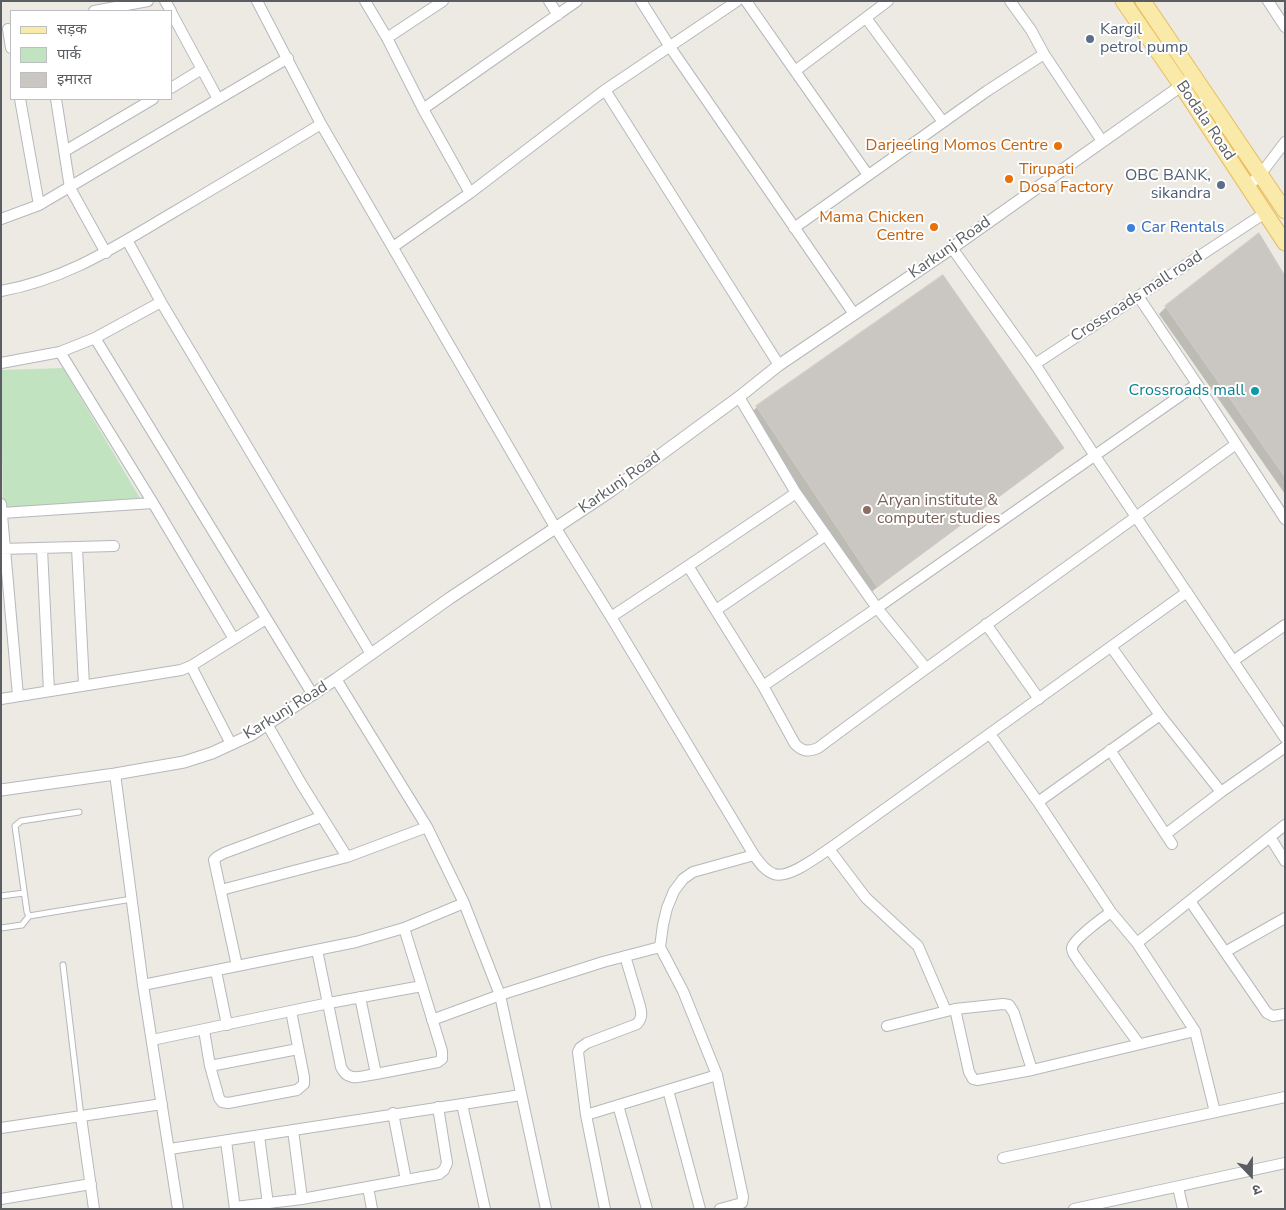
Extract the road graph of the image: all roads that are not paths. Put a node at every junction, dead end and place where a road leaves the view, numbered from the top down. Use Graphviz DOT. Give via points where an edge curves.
graph roads {
  1 [pos="148,1"];
  2 [pos="258,1"];
  3 [pos="364,1"];
  4 [pos="443,1"];
  5 [pos="549,1"];
  6 [pos="577,1"];
  7 [pos="641,1"];
  8 [pos="736,1"];
  9 [pos="746,1"];
  10 [pos="888,1"];
  11 [pos="1010,1"];
  12 [pos="1123,1"];
  13 [pos="1143,1"];
  14 [pos="1268,1"];
  15 [pos="99,10"];
  16 [pos="172,14"];
  17 [pos="558,15"];
  18 [pos="866,18"];
  19 [pos="1285,27"];
  20 [pos="7,30"];
  21 [pos="387,38"];
  22 [pos="10,44"];
  23 [pos="670,47"];
  24 [pos="1044,54"];
  25 [pos="288,58"];
  26 [pos="202,70"];
  27 [pos="795,71"];
  28 [pos="1195,76"];
  29 [pos="1181,85"];
  30 [pos="172,87"];
  31 [pos="605,90"];
  32 [pos="218,98"];
  33 [pos="20,100"];
  34 [pos="56,100"];
  35 [pos="151,100"];
  36 [pos="422,109"];
  37 [pos="943,122"];
  38 [pos="321,124"];
  39 [pos="1102,141"];
  40 [pos="1285,142"];
  41 [pos="65,151"];
  42 [pos="868,175"];
  43 [pos="1260,175"];
  44 [pos="1248,186"];
  45 [pos="70,188"];
  46 [pos="470,193"];
  47 [pos="39,205"];
  48 [pos="1285,211"];
  49 [pos="1265,213"];
  50 [pos="2,216"];
  51 [pos="794,228"];
  52 [pos="127,240"];
  53 [pos="1285,243"];
  54 [pos="393,247"];
  55 [pos="952,248"];
  56 [pos="106,253"];
  57 [pos="1,291"];
  58 [pos="1138,296"];
  59 [pos="161,302"];
  60 [pos="854,314"];
  61 [pos="95,338"];
  62 [pos="60,352"];
  63 [pos="1,362"];
  64 [pos="1035,364"];
  65 [pos="780,365"];
  66 [pos="1197,384"];
  67 [pos="739,398"];
  68 [pos="1236,444"];
  69 [pos="1095,456"];
  70 [pos="796,493"];
  71 [pos="153,503"];
  72 [pos="2,509"];
  73 [pos="1137,517"];
  74 [pos="1285,519"];
  75 [pos="555,527"];
  76 [pos="826,535"];
  77 [pos="114,546"];
  78 [pos="77,548"];
  79 [pos="3,549"];
  80 [pos="42,549"];
  81 [pos="688,566"];
  82 [pos="1187,592"];
  83 [pos="877,608"];
  84 [pos="716,610"];
  85 [pos="611,617"];
  86 [pos="266,619"];
  87 [pos="986,624"];
  88 [pos="1285,624"];
  89 [pos="234,639"];
  90 [pos="1112,648"];
  91 [pos="371,654"];
  92 [pos="1233,661"];
  93 [pos="191,666"];
  94 [pos="926,668"];
  95 [pos="336,679"];
  96 [pos="84,685"];
  97 [pos="763,686"];
  98 [pos="49,691"];
  99 [pos="313,695"];
  100 [pos="18,696"];
  101 [pos="1,699"];
  102 [pos="1039,699"];
  103 [pos="1160,715"];
  104 [pos="267,724"];
  105 [pos="990,734"];
  106 [pos="1285,738"];
  107 [pos="231,744"];
  108 [pos="1285,747"];
  109 [pos="1110,750"];
  110 [pos="115,774"];
  111 [pos="1,790"];
  112 [pos="1221,792"];
  113 [pos="1038,802"];
  114 [pos="79,812"];
  115 [pos="322,816"];
  116 [pos="1285,825"];
  117 [pos="427,827"];
  118 [pos="1166,834"];
  119 [pos="1270,837"];
  120 [pos="1172,844"];
  121 [pos="829,849"];
  122 [pos="754,856"];
  123 [pos="347,857"];
  124 [pos="1285,861"];
  125 [pos="221,890"];
  126 [pos="24,893"];
  127 [pos="1,896"];
  128 [pos="132,899"];
  129 [pos="1190,900"];
  130 [pos="464,903"];
  131 [pos="1111,912"];
  132 [pos="29,916"];
  133 [pos="1285,918"];
  134 [pos="1,928"];
  135 [pos="404,928"];
  136 [pos="1137,942"];
  137 [pos="660,947"];
  138 [pos="317,950"];
  139 [pos="1225,952"];
  140 [pos="625,956"];
  141 [pos="62,966"];
  142 [pos="237,966"];
  143 [pos="216,970"];
  144 [pos="144,986"];
  145 [pos="422,986"];
  146 [pos="500,995"];
  147 [pos="360,998"];
  148 [pos="329,1003"];
  149 [pos="950,1010"];
  150 [pos="291,1011"];
  151 [pos="1285,1014"];
  152 [pos="432,1020"];
  153 [pos="227,1025"];
  154 [pos="886,1026"];
  155 [pos="204,1030"];
  156 [pos="1195,1031"];
  157 [pos="152,1040"];
  158 [pos="1139,1044"];
  159 [pos="298,1049"];
  160 [pos="210,1066"];
  161 [pos="1032,1070"];
  162 [pos="376,1074"];
  163 [pos="716,1075"];
  164 [pos="668,1090"];
  165 [pos="521,1095"];
  166 [pos="1285,1097"];
  167 [pos="162,1104"];
  168 [pos="462,1104"];
  169 [pos="618,1105"];
  170 [pos="438,1108"];
  171 [pos="1215,1112"];
  172 [pos="392,1113"];
  173 [pos="586,1115"];
  174 [pos="81,1117"];
  175 [pos="1,1128"];
  176 [pos="293,1130"];
  177 [pos="259,1136"];
  178 [pos="226,1141"];
  179 [pos="170,1150"];
  180 [pos="1003,1158"];
  181 [pos="1285,1163"];
  182 [pos="406,1180"];
  183 [pos="91,1184"];
  184 [pos="1178,1186"];
  185 [pos="368,1187"];
  186 [pos="1,1198"];
  187 [pos="302,1198"];
  188 [pos="268,1204"];
  189 [pos="745,1206"];
  190 [pos="1103,1206"];
  191 [pos="235,1208"];
  192 [pos="94,1209"];
  193 [pos="178,1209"];
  194 [pos="372,1209"];
  195 [pos="485,1209"];
  196 [pos="546,1209"];
  197 [pos="605,1209"];
  198 [pos="647,1209"];
  199 [pos="700,1209"];
  200 [pos="720,1209"];
  201 [pos="1074,1209"];
  202 [pos="1183,1209"];
  1 -- 15 [label="street"];
  2 -- 25 [label="street"];
  3 -- 21 [label="street"];
  4 -- 21 [label="street"];
  5 -- 17 [label="street"];
  6 -- 17 [label="street"];
  7 -- 23 [label="street"];
  8 -- 23 [label="street"];
  9 -- 27 [label="street"];
  10 -- 18 [label="street"];
  11 -- 24 [label="street"];
  12 -- 29 [label="main road, Bodala Road"];
  13 -- 28 [label="main road, Bodala Road"];
  14 -- 19 [label="street"];
  16 -- 26 [label="street"];
  17 -- 36 [label="street"];
  18 -- 27 [label="street"];
  18 -- 37 [label="street"];
  20 -- 22 [label="street"];
  21 -- 36 [label="street"];
  23 -- 31 [label="street"];
  23 -- 51 [label="street"];
  24 -- 37 [label="street"];
  24 -- 39 [label="street"];
  25 -- 32 [label="street"];
  25 -- 38 [label="street"];
  26 -- 30 [label="street"];
  26 -- 32 [label="street"];
  27 -- 42 [label="street"];
  28 -- 29 [label="street, Karkunj Road"];
  28 -- 43 [label="main road, Bodala Road"];
  29 -- 39 [label="street, Karkunj Road"];
  29 -- 44 [label="main road, Bodala Road"];
  31 -- 46 [label="street"];
  31 -- 65 [label="street"];
  32 -- 45 [label="street"];
  33 -- 47 [label="street"];
  34 -- 41 [label="street"];
  35 -- 41 [label="street"];
  36 -- 46 [label="street"];
  37 -- 42 [label="street"];
  38 -- 52 [label="street"];
  38 -- 54 [label="street"];
  39 -- 55 [label="street, Karkunj Road"];
  40 -- 43 [label="street"];
  41 -- 45 [label="street"];
  42 -- 51 [label="street"];
  43 -- 44 [label="street"];
  43 -- 48 [label="main road, Bodala Road"];
  44 -- 49 [label="main road, Bodala Road"];
  45 -- 47 [label="street"];
  45 -- 56 [label="street"];
  46 -- 54 [label="street"];
  47 -- 50 [label="street"];
  49 -- 53 [label="main road, Bodala Road"];
  49 -- 58 [label="street, Crossroads mall road"];
  51 -- 60 [label="street"];
  52 -- 56 [label="street"];
  52 -- 59 [label="street"];
  54 -- 75 [label="street"];
  55 -- 60 [label="street, Karkunj Road"];
  55 -- 64 [label="street"];
  56 -- 57 [label="street" via="66,273"];
  58 -- 64 [label="street, Crossroads mall road"];
  58 -- 66 [label="street"];
  59 -- 61 [label="street"];
  59 -- 91 [label="street"];
  60 -- 65 [label="street, Karkunj Road"];
  61 -- 62 [label="street"];
  61 -- 86 [label="street"];
  62 -- 63 [label="street"];
  62 -- 71 [label="street"];
  64 -- 69 [label="street"];
  65 -- 67 [label="street, Karkunj Road"];
  66 -- 68 [label="street"];
  66 -- 69 [label="street"];
  67 -- 70 [label="street"];
  67 -- 75 [label="street, Karkunj Road" via="611,491"];
  68 -- 73 [label="street"];
  68 -- 74 [label="street"];
  69 -- 73 [label="street"];
  69 -- 83 [label="street"];
  70 -- 76 [label="street"];
  70 -- 81 [label="street"];
  71 -- 72 [label="street"];
  71 -- 89 [label="street"];
  72 -- 79 [label="street"];
  73 -- 82 [label="street"];
  73 -- 87 [label="street"];
  75 -- 85 [label="street"];
  75 -- 91 [label="street, Karkunj Road"];
  76 -- 83 [label="street"];
  76 -- 84 [label="street"];
  77 -- 78 [label="street"];
  78 -- 80 [label="street"];
  78 -- 96 [label="street"];
  79 -- 80 [label="street"];
  79 -- 100 [label="street"];
  80 -- 98 [label="street"];
  81 -- 84 [label="street"];
  81 -- 85 [label="street"];
  82 -- 90 [label="street"];
  82 -- 92 [label="street"];
  83 -- 94 [label="street"];
  83 -- 97 [label="street"];
  84 -- 97 [label="street"];
  85 -- 122 [label="street"];
  86 -- 89 [label="street"];
  86 -- 99 [label="street"];
  87 -- 94 [label="street"];
  87 -- 102 [label="street"];
  88 -- 92 [label="street"];
  89 -- 93 [label="street"];
  90 -- 102 [label="street"];
  90 -- 103 [label="street"];
  91 -- 95 [label="street, Karkunj Road"];
  92 -- 106 [label="street"];
  93 -- 96 [label="street"];
  93 -- 107 [label="street"];
  94 -- 97 [label="street" via="809,752 795,744"];
  95 -- 99 [label="street, Karkunj Road"];
  95 -- 117 [label="street"];
  96 -- 98 [label="street"];
  98 -- 100 [label="street"];
  99 -- 104 [label="street, Karkunj Road"];
  100 -- 101 [label="street"];
  102 -- 105 [label="street"];
  103 -- 109 [label="street"];
  103 -- 112 [label="street"];
  104 -- 107 [label="street, Karkunj Road"];
  104 -- 115 [label="street"];
  105 -- 113 [label="street"];
  105 -- 121 [label="street"];
  107 -- 110 [label="street, Karkunj Road" via="184,762"];
  108 -- 112 [label="street"];
  109 -- 113 [label="street"];
  109 -- 118 [label="street"];
  110 -- 111 [label="street, Karkunj Road"];
  110 -- 128 [label="street"];
  112 -- 118 [label="street"];
  113 -- 131 [label="street"];
  114 -- 126 [label="lane" via="20,821 16,826"];
  115 -- 123 [label="street"];
  115 -- 125 [label="street" via="217,857 215,869"];
  116 -- 119 [label="street"];
  117 -- 123 [label="street"];
  117 -- 130 [label="street"];
  118 -- 120 [label="street"];
  119 -- 124 [label="street"];
  119 -- 129 [label="street"];
  121 -- 122 [label="street" via="787,874 775,874"];
  121 -- 149 [label="street" via="866,898 918,946"];
  122 -- 137 [label="street" via="693,872 683,879 667,908"];
  123 -- 125 [label="street"];
  125 -- 142 [label="street"];
  126 -- 127 [label="lane"];
  126 -- 132 [label="lane"];
  128 -- 132 [label="lane"];
  128 -- 144 [label="street"];
  129 -- 136 [label="street"];
  129 -- 139 [label="street"];
  130 -- 135 [label="street"];
  130 -- 146 [label="street"];
  131 -- 136 [label="street"];
  131 -- 158 [label="street" via="1079,938 1072,948"];
  132 -- 134 [label="lane" via="22,925"];
  133 -- 139 [label="street"];
  135 -- 138 [label="street"];
  135 -- 145 [label="street"];
  136 -- 156 [label="street"];
  137 -- 140 [label="street"];
  137 -- 163 [label="street" via="683,991"];
  138 -- 142 [label="street"];
  138 -- 148 [label="street"];
  139 -- 151 [label="street" via="1267,1014"];
  140 -- 146 [label="street"];
  140 -- 173 [label="street" via="641,1019 637,1024 580,1048 578,1058"];
  141 -- 174 [label="lane"];
  142 -- 143 [label="street"];
  143 -- 144 [label="street"];
  143 -- 153 [label="street"];
  144 -- 157 [label="street"];
  145 -- 147 [label="street"];
  145 -- 152 [label="street"];
  146 -- 152 [label="street"];
  146 -- 165 [label="street"];
  147 -- 148 [label="street"];
  147 -- 162 [label="street"];
  148 -- 150 [label="street"];
  148 -- 162 [label="street" via="344,1074 354,1077"];
  149 -- 154 [label="street"];
  149 -- 161 [label="street" via="1009,1005"];
  149 -- 161 [label="street" via="972,1079 984,1080"];
  150 -- 153 [label="street"];
  150 -- 159 [label="street"];
  152 -- 162 [label="street" via="442,1059"];
  153 -- 155 [label="street"];
  155 -- 157 [label="street"];
  155 -- 160 [label="street"];
  156 -- 158 [label="street"];
  156 -- 171 [label="street"];
  157 -- 167 [label="street"];
  158 -- 161 [label="street"];
  159 -- 160 [label="street"];
  159 -- 160 [label="street" via="304,1084 297,1090 222,1102"];
  163 -- 164 [label="street"];
  163 -- 189 [label="street"];
  164 -- 169 [label="street"];
  164 -- 199 [label="street"];
  165 -- 168 [label="street"];
  165 -- 196 [label="street"];
  166 -- 171 [label="street"];
  167 -- 174 [label="street"];
  167 -- 179 [label="street"];
  168 -- 170 [label="street"];
  168 -- 195 [label="street"];
  169 -- 173 [label="street"];
  169 -- 198 [label="street"];
  170 -- 172 [label="street"];
  170 -- 182 [label="street" via="447,1163 444,1170"];
  171 -- 180 [label="street"];
  172 -- 176 [label="street"];
  172 -- 182 [label="street"];
  173 -- 197 [label="street"];
  174 -- 175 [label="street"];
  174 -- 183 [label="street"];
  176 -- 177 [label="street"];
  176 -- 187 [label="street"];
  177 -- 178 [label="street"];
  177 -- 188 [label="street"];
  178 -- 179 [label="street"];
  178 -- 191 [label="street"];
  179 -- 193 [label="street"];
  181 -- 184 [label="street"];
  182 -- 185 [label="street"];
  183 -- 186 [label="street"];
  183 -- 192 [label="street"];
  184 -- 190 [label="street"];
  184 -- 202 [label="street"];
  185 -- 187 [label="street"];
  185 -- 194 [label="street"];
  187 -- 188 [label="street"];
  188 -- 191 [label="street"];
  189 -- 200 [label="street"];
  190 -- 201 [label="street"];
}
